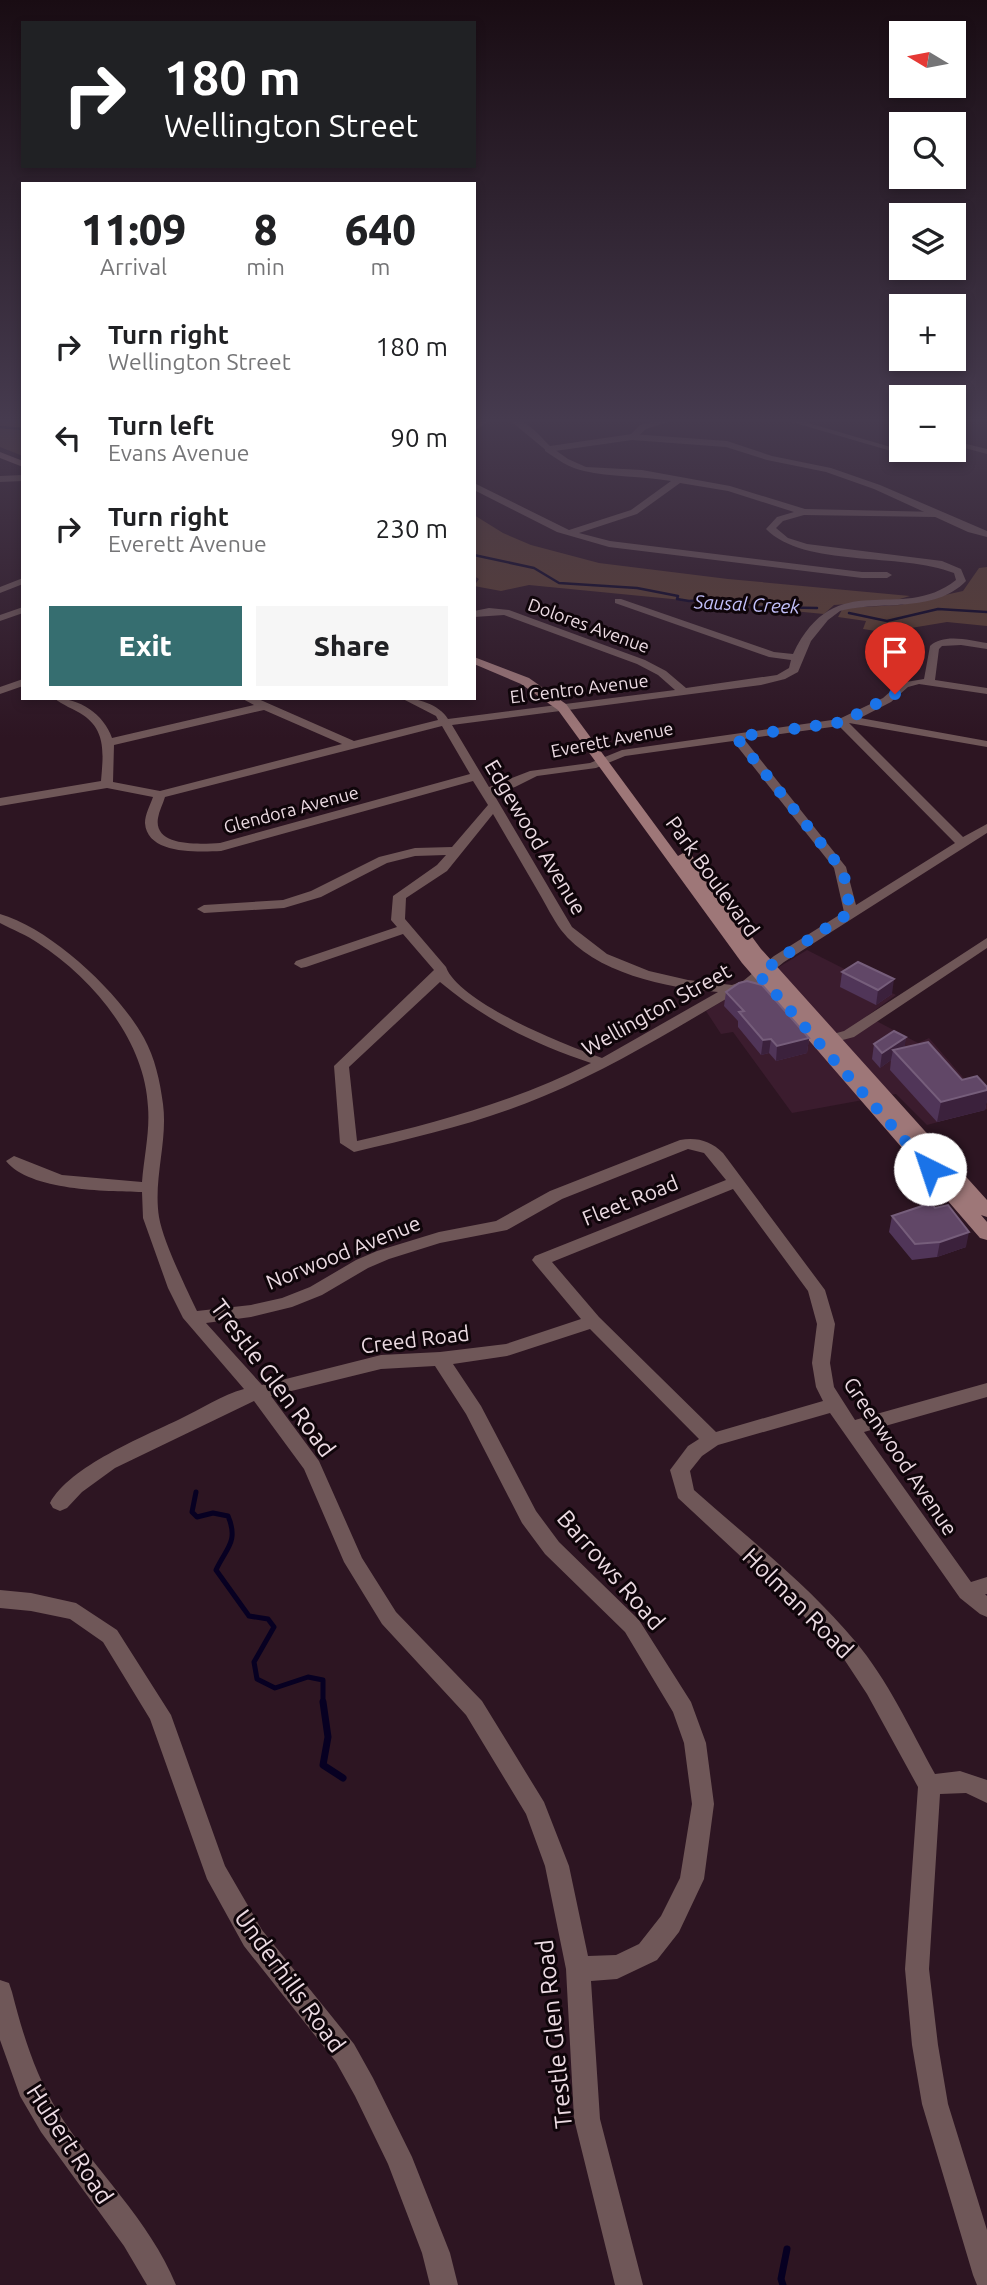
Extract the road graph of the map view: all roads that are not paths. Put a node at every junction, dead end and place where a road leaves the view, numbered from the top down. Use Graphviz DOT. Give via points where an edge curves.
graph roads {
  1 [pos="551,525"];
  2 [pos="595,525"];
  3 [pos="773,525"];
  4 [pos="963,525"];
  5 [pos="568,533"];
  6 [pos="987,534"];
  7 [pos="847,552"];
  8 [pos="838,572"];
  9 [pos="887,575"];
  10 [pos="21,582"];
  11 [pos="0,590"];
  12 [pos="618,601"];
  13 [pos="21,611"];
  14 [pos="476,614"];
  15 [pos="0,618"];
  16 [pos="987,646"];
  17 [pos="476,654"];
  18 [pos="796,657"];
  19 [pos="476,661"];
  20 [pos="929,681"];
  21 [pos="21,684"];
  22 [pos="0,691"];
  23 [pos="987,691"];
  24 [pos="684,692"];
  25 [pos="64,700"];
  26 [pos="251,700"];
  27 [pos="410,700"];
  28 [pos="266,706"];
  29 [pos="568,706"];
  30 [pos="845,720"];
  31 [pos="446,723"];
  32 [pos="736,737"];
  33 [pos="110,742"];
  34 [pos="349,744"];
  35 [pos="987,744"];
  36 [pos="608,760"];
  37 [pos="477,776"];
  38 [pos="107,784"];
  39 [pos="486,791"];
  40 [pos="160,794"];
  41 [pos="0,802"];
  42 [pos="494,805"];
  43 [pos="987,828"];
  44 [pos="963,844"];
  45 [pos="455,851"];
  46 [pos="204,909"];
  47 [pos="851,912"];
  48 [pos="0,918"];
  49 [pos="404,929"];
  50 [pos="987,942"];
  51 [pos="301,964"];
  52 [pos="764,971"];
  53 [pos="440,975"];
  54 [pos="733,989"];
  55 [pos="827,1041"];
  56 [pos="604,1063"];
  57 [pos="703,1143"];
  58 [pos="14,1161"];
  59 [pos="736,1182"];
  60 [pos="150,1186"];
  61 [pos="987,1211"];
  62 [pos="987,1234"];
  63 [pos="192,1318"];
  64 [pos="593,1321"];
  65 [pos="440,1359"];
  66 [pos="987,1390"];
  67 [pos="258,1393"];
  68 [pos="834,1405"];
  69 [pos="850,1429"];
  70 [pos="712,1440"];
  71 [pos="60,1503"];
  72 [pos="987,1585"];
  73 [pos="967,1592"];
  74 [pos="0,1599"];
  75 [pos="987,1608"];
  76 [pos="929,1786"];
  77 [pos="987,1793"];
  78 [pos="578,1969"];
  79 [pos="0,1992"];
  80 [pos="987,2275"];
  81 [pos="162,2285"];
  82 [pos="444,2285"];
  83 [pos="629,2285"];
  1 -- 5 [label="street"];
  2 -- 5 [label="street"];
  3 -- 7 [label="street" via="771,529 780,538"];
  4 -- 6 [label="street"];
  5 -- 8 [label="street" via="637,548"];
  7 -- 8 [label="street"];
  7 -- 18 [label="street, El Centro Avenue" via="938,562 958,572 961,581 954,589 897,603 835,610 816,627"];
  8 -- 9 [label="street"];
  10 -- 11 [label="street"];
  12 -- 18 [label="street" via="774,654"];
  13 -- 15 [label="street"];
  14 -- 24 [label="street, Dolores Avenue" via="505,612 642,662"];
  16 -- 20 [label="street" via="939,643 934,648"];
  17 -- 29 [label="main road, Park Boulevard" via="535,678"];
  18 -- 24 [label="street, El Centro Avenue" via="794,670 780,677"];
  19 -- 29 [label="main road, Park Boulevard"];
  20 -- 23 [label="street, Everett Avenue"];
  20 -- 30 [label="street, Everett Avenue" via="904,685 887,700"];
  21 -- 22 [label="street"];
  24 -- 29 [label="street, El Centro Avenue"];
  25 -- 33 [label="street" via="101,725"];
  26 -- 28 [label="street"];
  27 -- 31 [label="street, Edgewood Avenue" via="440,714"];
  28 -- 33 [label="street"];
  28 -- 34 [label="street"];
  29 -- 31 [label="street, El Centro Avenue"];
  29 -- 36 [label="main road, Park Boulevard"];
  30 -- 32 [label="street, Everett Avenue"];
  30 -- 35 [label="street"];
  30 -- 44 [label="street"];
  31 -- 34 [label="street, El Centro Avenue"];
  31 -- 37 [label="street, Edgewood Avenue"];
  32 -- 36 [label="street, Everett Avenue" via="622,753"];
  32 -- 47 [label="street" via="840,867"];
  33 -- 38 [label="street"];
  34 -- 40 [label="street, El Centro Avenue"];
  36 -- 39 [label="street, Everett Avenue" via="534,773"];
  36 -- 52 [label="main road, Park Boulevard"];
  37 -- 39 [label="street, Edgewood Avenue"];
  37 -- 40 [label="street, Glendora Avenue" via="221,847 198,849 166,842 155,834 151,822"];
  38 -- 40 [label="street, El Centro Avenue"];
  38 -- 41 [label="street"];
  39 -- 42 [label="street, Edgewood Avenue"];
  42 -- 45 [label="street"];
  42 -- 54 [label="street, Edgewood Avenue" via="567,929 583,945 601,958 653,977"];
  43 -- 44 [label="street, Wellington Street"];
  44 -- 47 [label="street, Wellington Street"];
  45 -- 46 [label="street" via="415,852 383,860 316,894 285,904"];
  45 -- 49 [label="street" via="442,868 400,897 398,919"];
  47 -- 52 [label="street, Wellington Street"];
  48 -- 60 [label="street, Trestle Glen Road" via="42,939 74,963 136,1037 149,1068 156,1107"];
  49 -- 51 [label="street"];
  49 -- 53 [label="street" via="442,970"];
  50 -- 55 [label="street" via="849,1034"];
  52 -- 54 [label="street, Wellington Street"];
  52 -- 55 [label="main road, Park Boulevard"];
  53 -- 56 [label="street" via="486,1012 526,1034"];
  53 -- 56 [label="street, Wellington Street" via="341,1066 348,1143 354,1147 512,1103"];
  54 -- 56 [label="street, Wellington Street"];
  55 -- 61 [label="main road, Park Boulevard"];
  55 -- 62 [label="main road, Park Boulevard"];
  57 -- 59 [label="street, Greenwood Avenue"];
  57 -- 63 [label="street, Norwood Avenue" via="686,1143 556,1195 501,1226 383,1255 286,1303"];
  58 -- 60 [label="street" via="79,1182"];
  59 -- 64 [label="street, Fleet Road" via="541,1260"];
  59 -- 68 [label="street, Greenwood Avenue" via="816,1290 826,1324 821,1363 825,1388"];
  60 -- 63 [label="street, Trestle Glen Road" via="151,1219 163,1257"];
  63 -- 67 [label="street, Trestle Glen Road"];
  64 -- 65 [label="street, Creed Road" via="507,1350"];
  64 -- 70 [label="street"];
  65 -- 67 [label="street, Creed Road" via="381,1363"];
  65 -- 78 [label="street, Barrows Road" via="474,1411 529,1517 552,1548 632,1626 683,1709 695,1743 703,1804 692,1879 670,1924 648,1952 617,1967"];
  66 -- 69 [label="street"];
  67 -- 71 [label="street, Creed Road" via="241,1397 108,1463"];
  67 -- 78 [label="street, Trestle Glen Road" via="312,1466 354,1562 389,1618 474,1708 536,1809 557,1866"];
  68 -- 69 [label="street, Greenwood Avenue"];
  68 -- 70 [label="street"];
  69 -- 73 [label="street, Greenwood Avenue"];
  70 -- 76 [label="street, Holman Road" via="695,1451 680,1470 685,1493 847,1647 876,1687"];
  72 -- 73 [label="street"];
  73 -- 75 [label="street, Greenwood Avenue"];
  74 -- 82 [label="street, Underhills Road" via="76,1612 110,1636 160,1715 215,1871 253,1938 345,2053 364,2087 399,2157"];
  76 -- 77 [label="street" via="955,1780 976,1784"];
  76 -- 80 [label="street" via="917,1969 925,2045 935,2104"];
  78 -- 83 [label="street, Trestle Glen Road" via="587,2119"];
  79 -- 81 [label="street, Hubert Road" via="12,2040 36,2099"];
}
